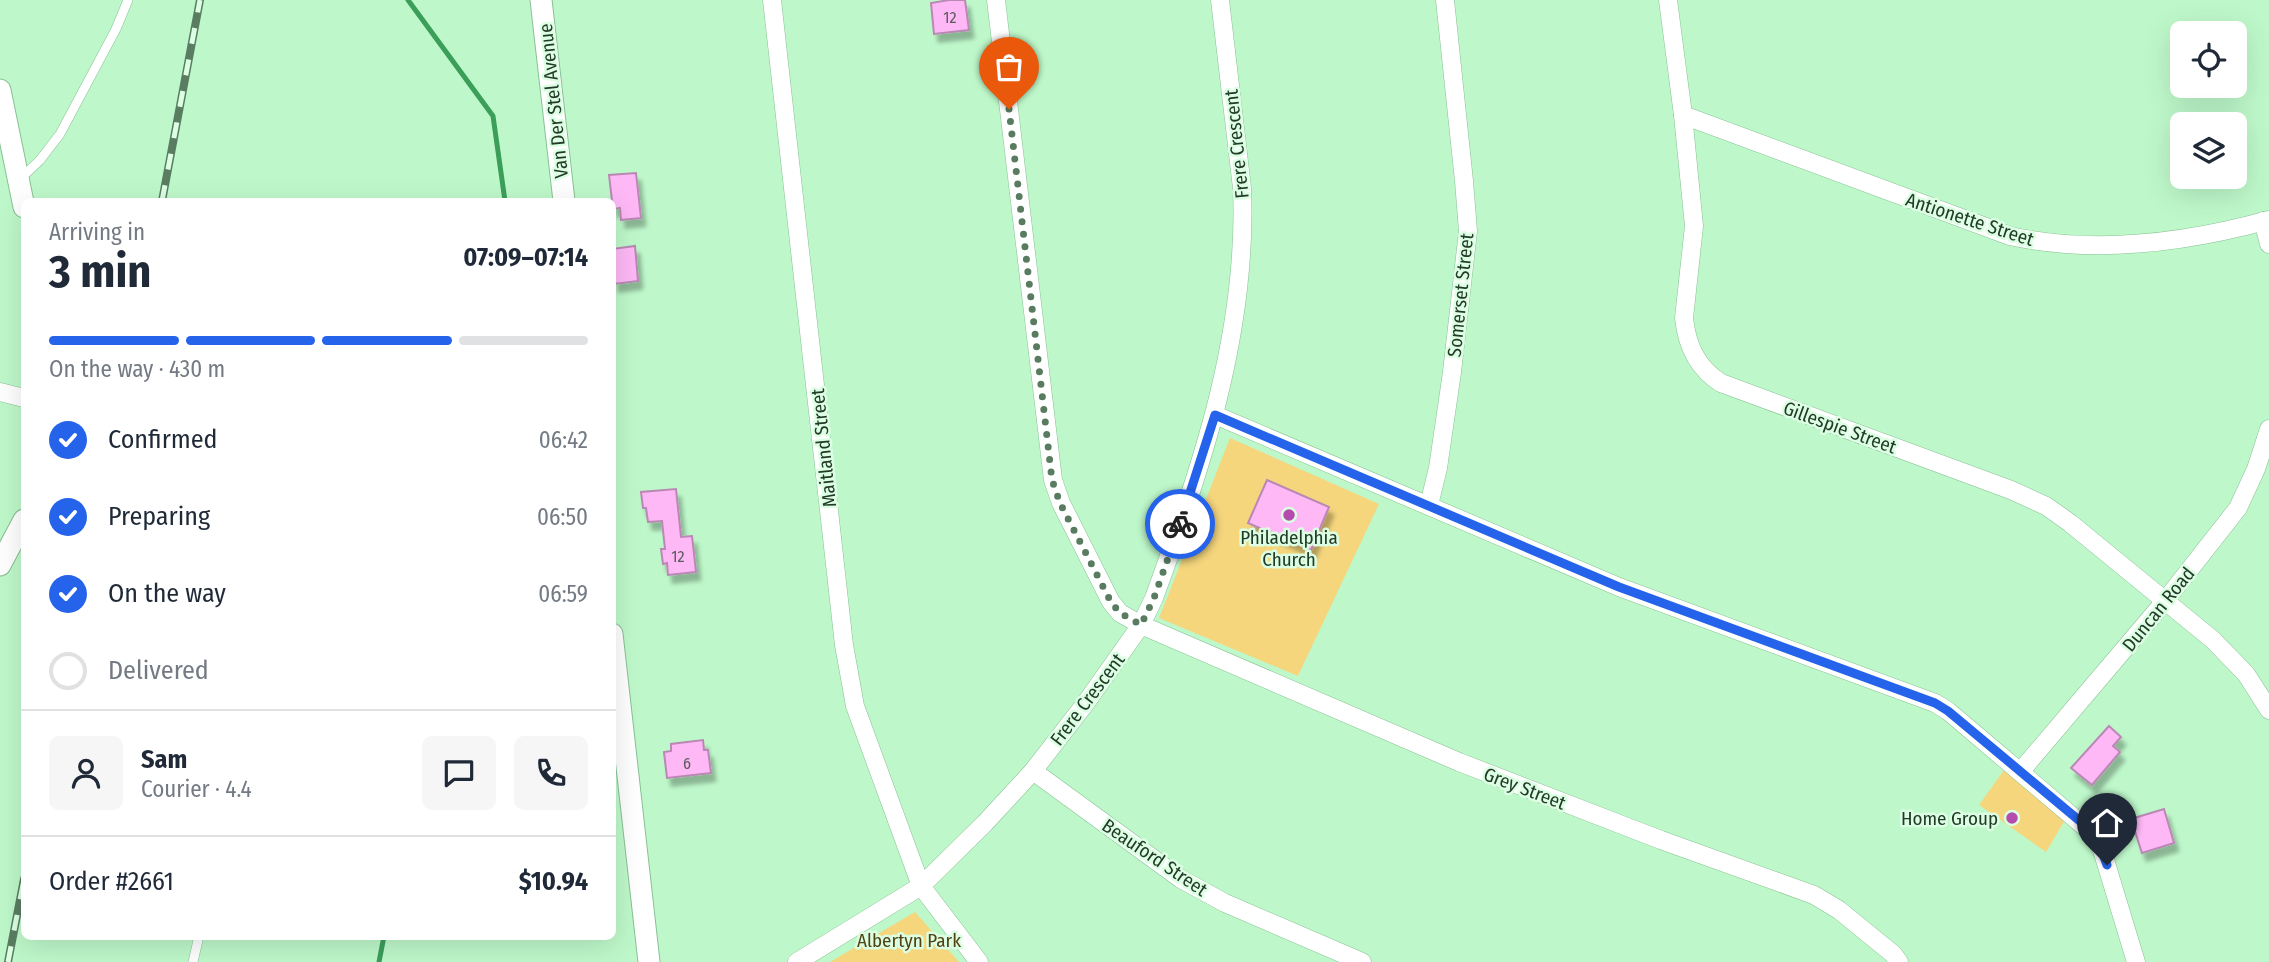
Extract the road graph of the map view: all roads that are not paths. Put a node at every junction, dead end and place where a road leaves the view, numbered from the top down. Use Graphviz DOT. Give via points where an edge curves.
graph roads {
  1 [pos="128,0"];
  2 [pos="541,0"];
  3 [pos="772,0"];
  4 [pos="996,0"];
  5 [pos="1220,0"];
  6 [pos="1445,0"];
  7 [pos="1668,0"];
  8 [pos="0,90"];
  9 [pos="1683,115"];
  10 [pos="19,180"];
  11 [pos="22,198"];
  12 [pos="564,198"];
  13 [pos="2266,221"];
  14 [pos="2269,244"];
  15 [pos="0,393"];
  16 [pos="21,397"];
  17 [pos="1215,415"];
  18 [pos="2269,429"];
  19 [pos="2266,448"];
  20 [pos="1429,505"];
  21 [pos="21,526"];
  22 [pos="0,565"];
  23 [pos="2165,601"];
  24 [pos="1141,625"];
  25 [pos="616,669"];
  26 [pos="2269,710"];
  27 [pos="1033,771"];
  28 [pos="2020,772"];
  29 [pos="921,886"];
  30 [pos="198,940"];
  31 [pos="193,962"];
  32 [pos="649,962"];
  33 [pos="797,962"];
  34 [pos="979,962"];
  35 [pos="1362,962"];
  36 [pos="1899,962"];
  37 [pos="2136,962"];
  1 -- 10 [label="lane" via="60,134"];
  2 -- 12 [label="street, Van Der Stel Avenue"];
  3 -- 29 [label="street, Maitland Street" via="849,678"];
  4 -- 24 [label="street, Grey Street" via="1052,480 1111,602"];
  5 -- 17 [label="street, Frere Crescent" via="1243,217 1228,357"];
  6 -- 20 [label="street, Somerset Street" via="1468,231 1450,386"];
  7 -- 9 [label="street, Gillespie Street"];
  8 -- 10 [label="street"];
  9 -- 13 [label="street, Antionette Street" via="2010,236 2035,241 2086,246 2179,240"];
  9 -- 23 [label="street, Gillespie Street" via="1694,226 1685,331 1693,355 1707,373 1721,383 2031,498 2070,523"];
  10 -- 11 [label="street"];
  13 -- 14 [label="street"];
  15 -- 16 [label="street"];
  17 -- 20 [label="street"];
  17 -- 24 [label="street, Frere Crescent" via="1169,557"];
  18 -- 19 [label="street, Duncan Road"];
  19 -- 23 [label="street, Duncan Road" via="2238,508"];
  20 -- 28 [label="street" via="1619,587 1925,698 1948,711"];
  21 -- 22 [label="street"];
  23 -- 26 [label="street, Gillespie Street" via="2235,661"];
  23 -- 28 [label="street, Duncan Road"];
  24 -- 27 [label="street, Frere Crescent"];
  24 -- 36 [label="street, Grey Street" via="1460,762 1814,895 1839,910"];
  25 -- 32 [label="street"];
  27 -- 29 [label="street, Frere Crescent"];
  27 -- 35 [label="street, Beauford Street" via="1192,886"];
  28 -- 37 [label="street" via="2098,841"];
  29 -- 33 [label="street, Frere Crescent"];
  29 -- 34 [label="street, Maitland Street"];
  30 -- 31 [label="lane"];
}
